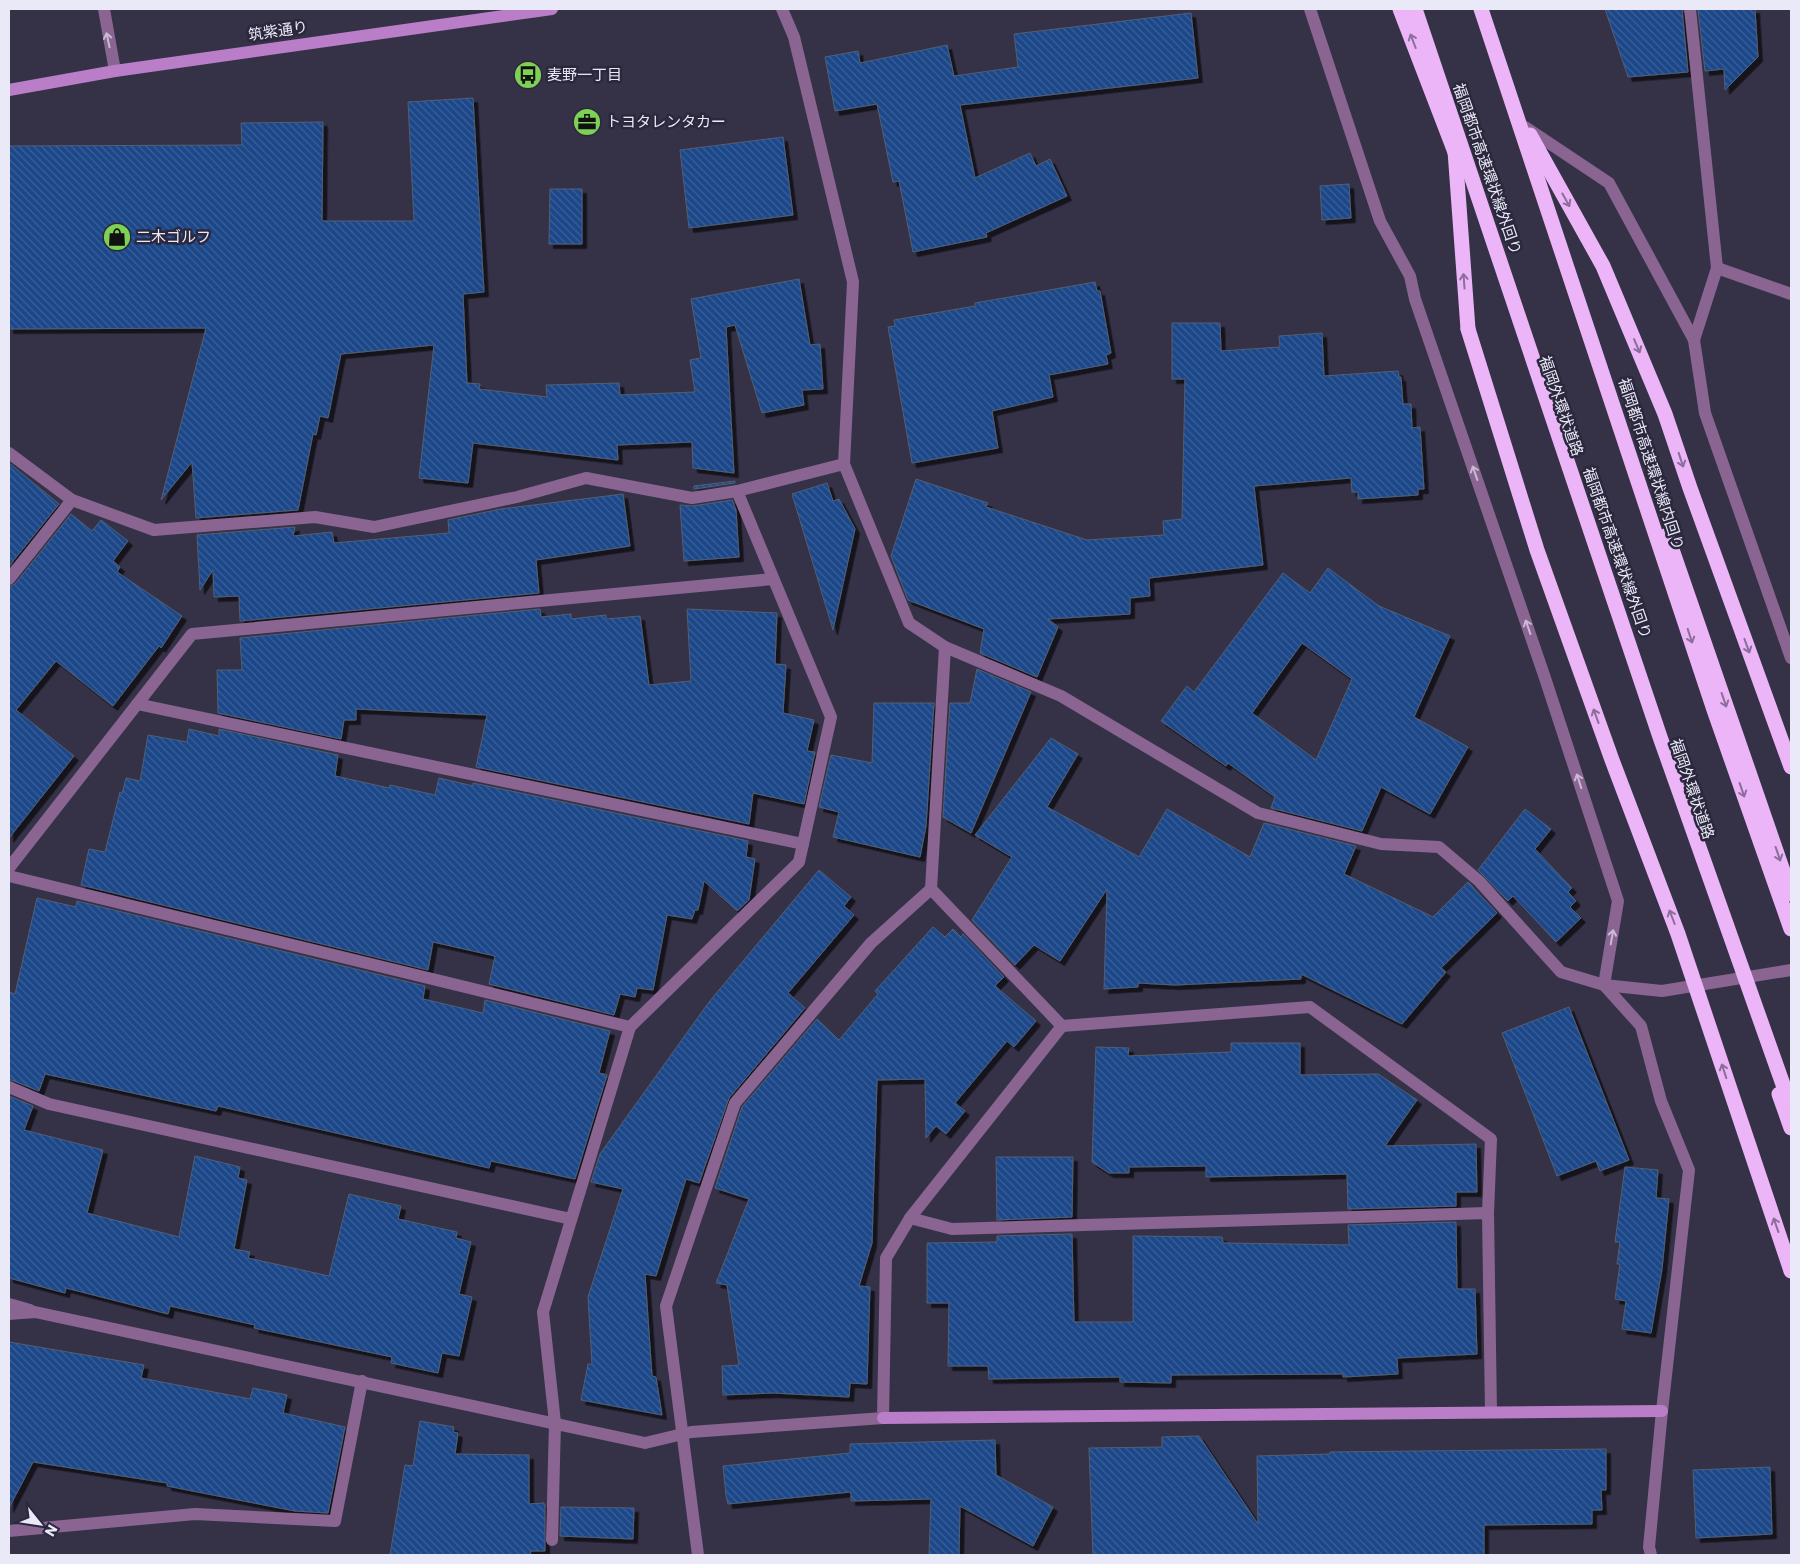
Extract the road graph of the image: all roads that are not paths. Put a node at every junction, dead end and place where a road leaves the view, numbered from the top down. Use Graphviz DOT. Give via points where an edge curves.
graph roads {
  1 [pos="104,9"];
  2 [pos="552,9"];
  3 [pos="782,9"];
  4 [pos="1310,9"];
  5 [pos="1400,9"];
  6 [pos="1415,9"];
  7 [pos="1481,9"];
  8 [pos="1487,9"];
  9 [pos="1690,9"];
  10 [pos="115,71"];
  11 [pos="9,90"];
  12 [pos="1525,127"];
  13 [pos="1454,148"];
  14 [pos="1717,268"];
  15 [pos="1791,294"];
  16 [pos="1694,340"];
  17 [pos="9,453"];
  18 [pos="844,464"];
  19 [pos="737,491"];
  20 [pos="72,500"];
  21 [pos="773,578"];
  22 [pos="9,579"];
  23 [pos="945,647"];
  24 [pos="1791,658"];
  25 [pos="137,704"];
  26 [pos="1791,767"];
  27 [pos="802,844"];
  28 [pos="9,868"];
  29 [pos="9,876"];
  30 [pos="931,889"];
  31 [pos="1791,894"];
  32 [pos="1791,929"];
  33 [pos="1791,970"];
  34 [pos="1737,978"];
  35 [pos="1604,985"];
  36 [pos="1062,1026"];
  37 [pos="630,1027"];
  38 [pos="9,1087"];
  39 [pos="1791,1107"];
  40 [pos="1791,1128"];
  41 [pos="1488,1213"];
  42 [pos="571,1218"];
  43 [pos="910,1218"];
  44 [pos="1791,1272"];
  45 [pos="9,1304"];
  46 [pos="35,1312"];
  47 [pos="9,1314"];
  48 [pos="362,1381"];
  49 [pos="1662,1411"];
  50 [pos="1491,1412"];
  51 [pos="883,1418"];
  52 [pos="555,1423"];
  53 [pos="682,1434"];
  54 [pos="9,1531"];
  55 [pos="552,1540"];
  56 [pos="698,1555"];
  57 [pos="1651,1555"];
  10 -- 1 [label="street, one-way"];
  2 -- 10 [label="street, 筑紫通り"];
  3 -- 18 [label="street" via="794,37 852,282"];
  35 -- 4 [label="street, one-way" via="1618,901 1415,299 1410,276 1380,221"];
  13 -- 5 [label="highway, 福岡外環状道路, one-way"];
  6 -- 39 [label="highway, 福岡都市高速環状線外回り, bridge" via="1660,737"];
  7 -- 32 [label="highway, 福岡都市高速環状線内回り, one-way" via="1714,710"];
  8 -- 12 [label="highway"];
  9 -- 14 [label="street"];
  10 -- 11 [label="street, 筑紫通り"];
  12 -- 16 [label="street" via="1609,183"];
  12 -- 26 [label="highway, one-way" via="1603,266 1665,414"];
  12 -- 31 [label="highway, one-way"];
  13 -- 34 [label="highway, 福岡外環状道路"];
  44 -- 13 [label="highway, one-way, bridge" via="1678,934 1537,550 1468,329"];
  14 -- 15 [label="street"];
  14 -- 16 [label="street"];
  16 -- 24 [label="street" via="1705,413"];
  17 -- 20 [label="street"];
  18 -- 19 [label="street"];
  18 -- 23 [label="street" via="909,623"];
  19 -- 20 [label="street" via="692,498 586,478 517,497 374,527 315,517 154,530"];
  19 -- 21 [label="street"];
  20 -- 22 [label="street"];
  21 -- 25 [label="street" via="192,634"];
  21 -- 27 [label="street" via="831,717"];
  23 -- 30 [label="street"];
  23 -- 35 [label="street" via="1061,696 1258,813 1381,844 1439,847 1479,881 1561,972"];
  25 -- 27 [label="street"];
  25 -- 28 [label="street"];
  27 -- 37 [label="street" via="799,862"];
  29 -- 37 [label="street"];
  30 -- 36 [label="street"];
  30 -- 53 [label="street" via="871,942 734,1103 666,1306"];
  33 -- 34 [label="street"];
  34 -- 35 [label="street" via="1662,991"];
  34 -- 40 [label="highway, 福岡外環状道路"];
  35 -- 49 [label="street" via="1641,1026 1661,1101 1690,1170"];
  36 -- 41 [label="street" via="1310,1007 1491,1139"];
  36 -- 43 [label="street"];
  37 -- 42 [label="street"];
  38 -- 42 [label="street" via="49,1104"];
  41 -- 43 [label="street" via="952,1229"];
  41 -- 50 [label="street"];
  42 -- 52 [label="street" via="543,1312"];
  43 -- 51 [label="street" via="886,1258"];
  45 -- 46 [label="street"];
  46 -- 47 [label="street"];
  46 -- 48 [label="street"];
  48 -- 52 [label="street"];
  48 -- 54 [label="street" via="335,1521 195,1514"];
  49 -- 50 [label="street"];
  49 -- 57 [label="street" via="1649,1547"];
  50 -- 51 [label="street"];
  51 -- 53 [label="street"];
  52 -- 53 [label="street" via="646,1443"];
  52 -- 55 [label="street"];
  53 -- 56 [label="street"];
}
